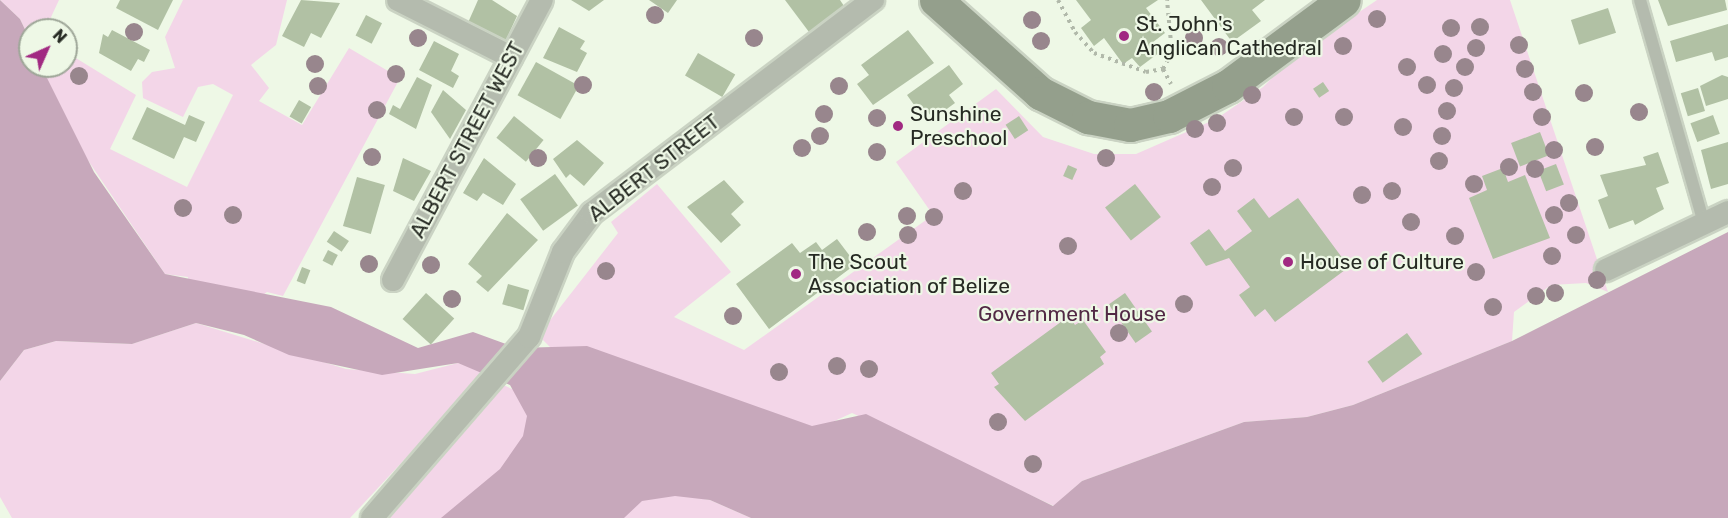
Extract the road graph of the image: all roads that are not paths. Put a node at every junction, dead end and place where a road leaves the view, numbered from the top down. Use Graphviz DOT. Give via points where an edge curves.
graph roads {
  1 [pos="398,0"];
  2 [pos="542,0"];
  3 [pos="873,0"];
  4 [pos="936,0"];
  5 [pos="1344,0"];
  6 [pos="1640,0"];
  7 [pos="511,57"];
  8 [pos="1728,212"];
  9 [pos="1704,223"];
  10 [pos="1606,270"];
  11 [pos="393,280"];
  12 [pos="372,518"];
  1 -- 7 [label="street"];
  2 -- 7 [label="street, ALBERT STREET WEST"];
  3 -- 12 [label="street, ALBERT STREET" via="592,213 563,252 525,342"];
  4 -- 5 [label="main road" via="1040,93 1088,117 1130,125 1169,116 1228,86"];
  6 -- 9 [label="lane"];
  7 -- 11 [label="street, ALBERT STREET WEST"];
  8 -- 9 [label="street"];
  9 -- 10 [label="street"];
}
